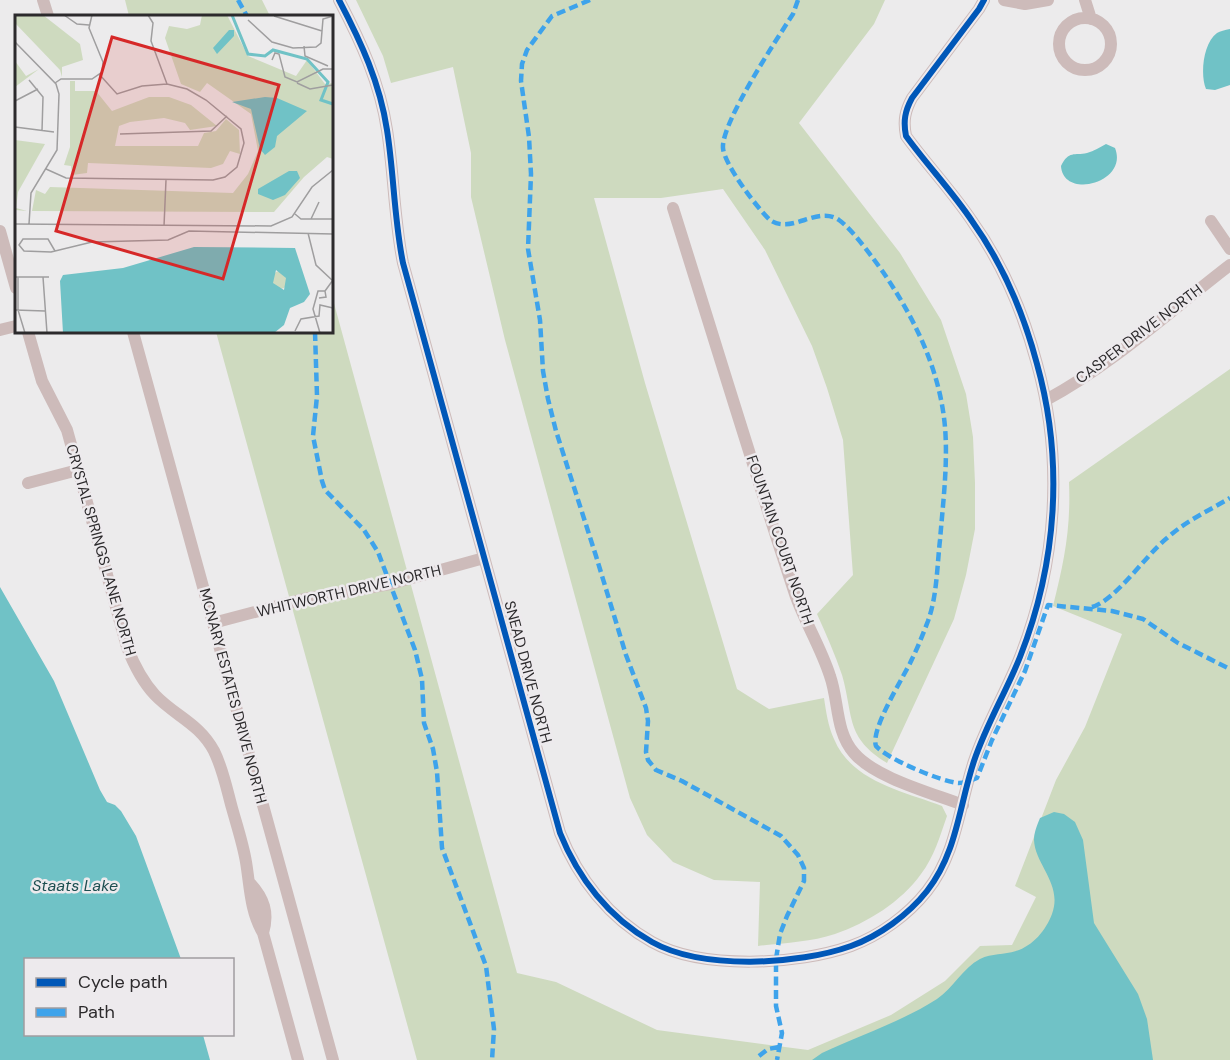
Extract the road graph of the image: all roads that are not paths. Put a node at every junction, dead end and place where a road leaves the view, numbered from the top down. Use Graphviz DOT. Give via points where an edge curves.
graph roads {
  1 [pos="43,0"];
  2 [pos="339,0"];
  3 [pos="984,0"];
  4 [pos="1004,0"];
  5 [pos="1048,0"];
  6 [pos="1085,0"];
  7 [pos="48,15"];
  8 [pos="1091,19"];
  9 [pos="673,208"];
  10 [pos="1211,221"];
  11 [pos="0,231"];
  12 [pos="1230,249"];
  13 [pos="1230,265"];
  14 [pos="15,284"];
  15 [pos="15,326"];
  16 [pos="0,330"];
  17 [pos="28,333"];
  18 [pos="133,333"];
  19 [pos="1046,400"];
  20 [pos="78,470"];
  21 [pos="28,483"];
  22 [pos="484,558"];
  23 [pos="213,623"];
  24 [pos="963,805"];
  25 [pos="297,1060"];
  26 [pos="333,1060"];
  1 -- 7 [label="street"];
  2 -- 22 [label="street, SNEAD DRIVE NORTH" via="379,92 387,128 401,253"];
  3 -- 19 [label="street, SNEAD DRIVE NORTH" via="912,98 903,123 906,136 974,223 995,259 1029,336"];
  4 -- 5 [label="street" via="1025,4"];
  6 -- 8 [label="street"];
  8 -- 8 [label="street" via="1075,20 1059,39 1067,63 1082,70 1099,67 1112,45 1106,28"];
  9 -- 24 [label="street, FOUNTAIN COURT NORTH" via="797,598 831,677 845,738 854,753 880,773"];
  10 -- 12 [label="street"];
  11 -- 14 [label="street"];
  13 -- 19 [label="street, CASPER DRIVE NORTH" via="1142,334"];
  15 -- 16 [label="street"];
  17 -- 20 [label="street, CRYSTAL SPRINGS LANE NORTH" via="42,381 67,430"];
  18 -- 23 [label="street, MCNARY ESTATES DRIVE NORTH"];
  19 -- 24 [label="street, SNEAD DRIVE NORTH" via="1054,483 1047,564 1022,653 974,760"];
  20 -- 21 [label="street"];
  20 -- 25 [label="street, CRYSTAL SPRINGS LANE NORTH" via="135,667 156,696 203,735 224,778 244,854 251,901"];
  22 -- 23 [label="street, WHITWORTH DRIVE NORTH" via="390,584 304,599"];
  22 -- 24 [label="street, SNEAD DRIVE NORTH" via="569,856 600,900 630,928 654,943 679,953 726,961 798,957 851,946 888,927 925,894 952,848"];
  23 -- 26 [label="street, MCNARY ESTATES DRIVE NORTH"];
}
